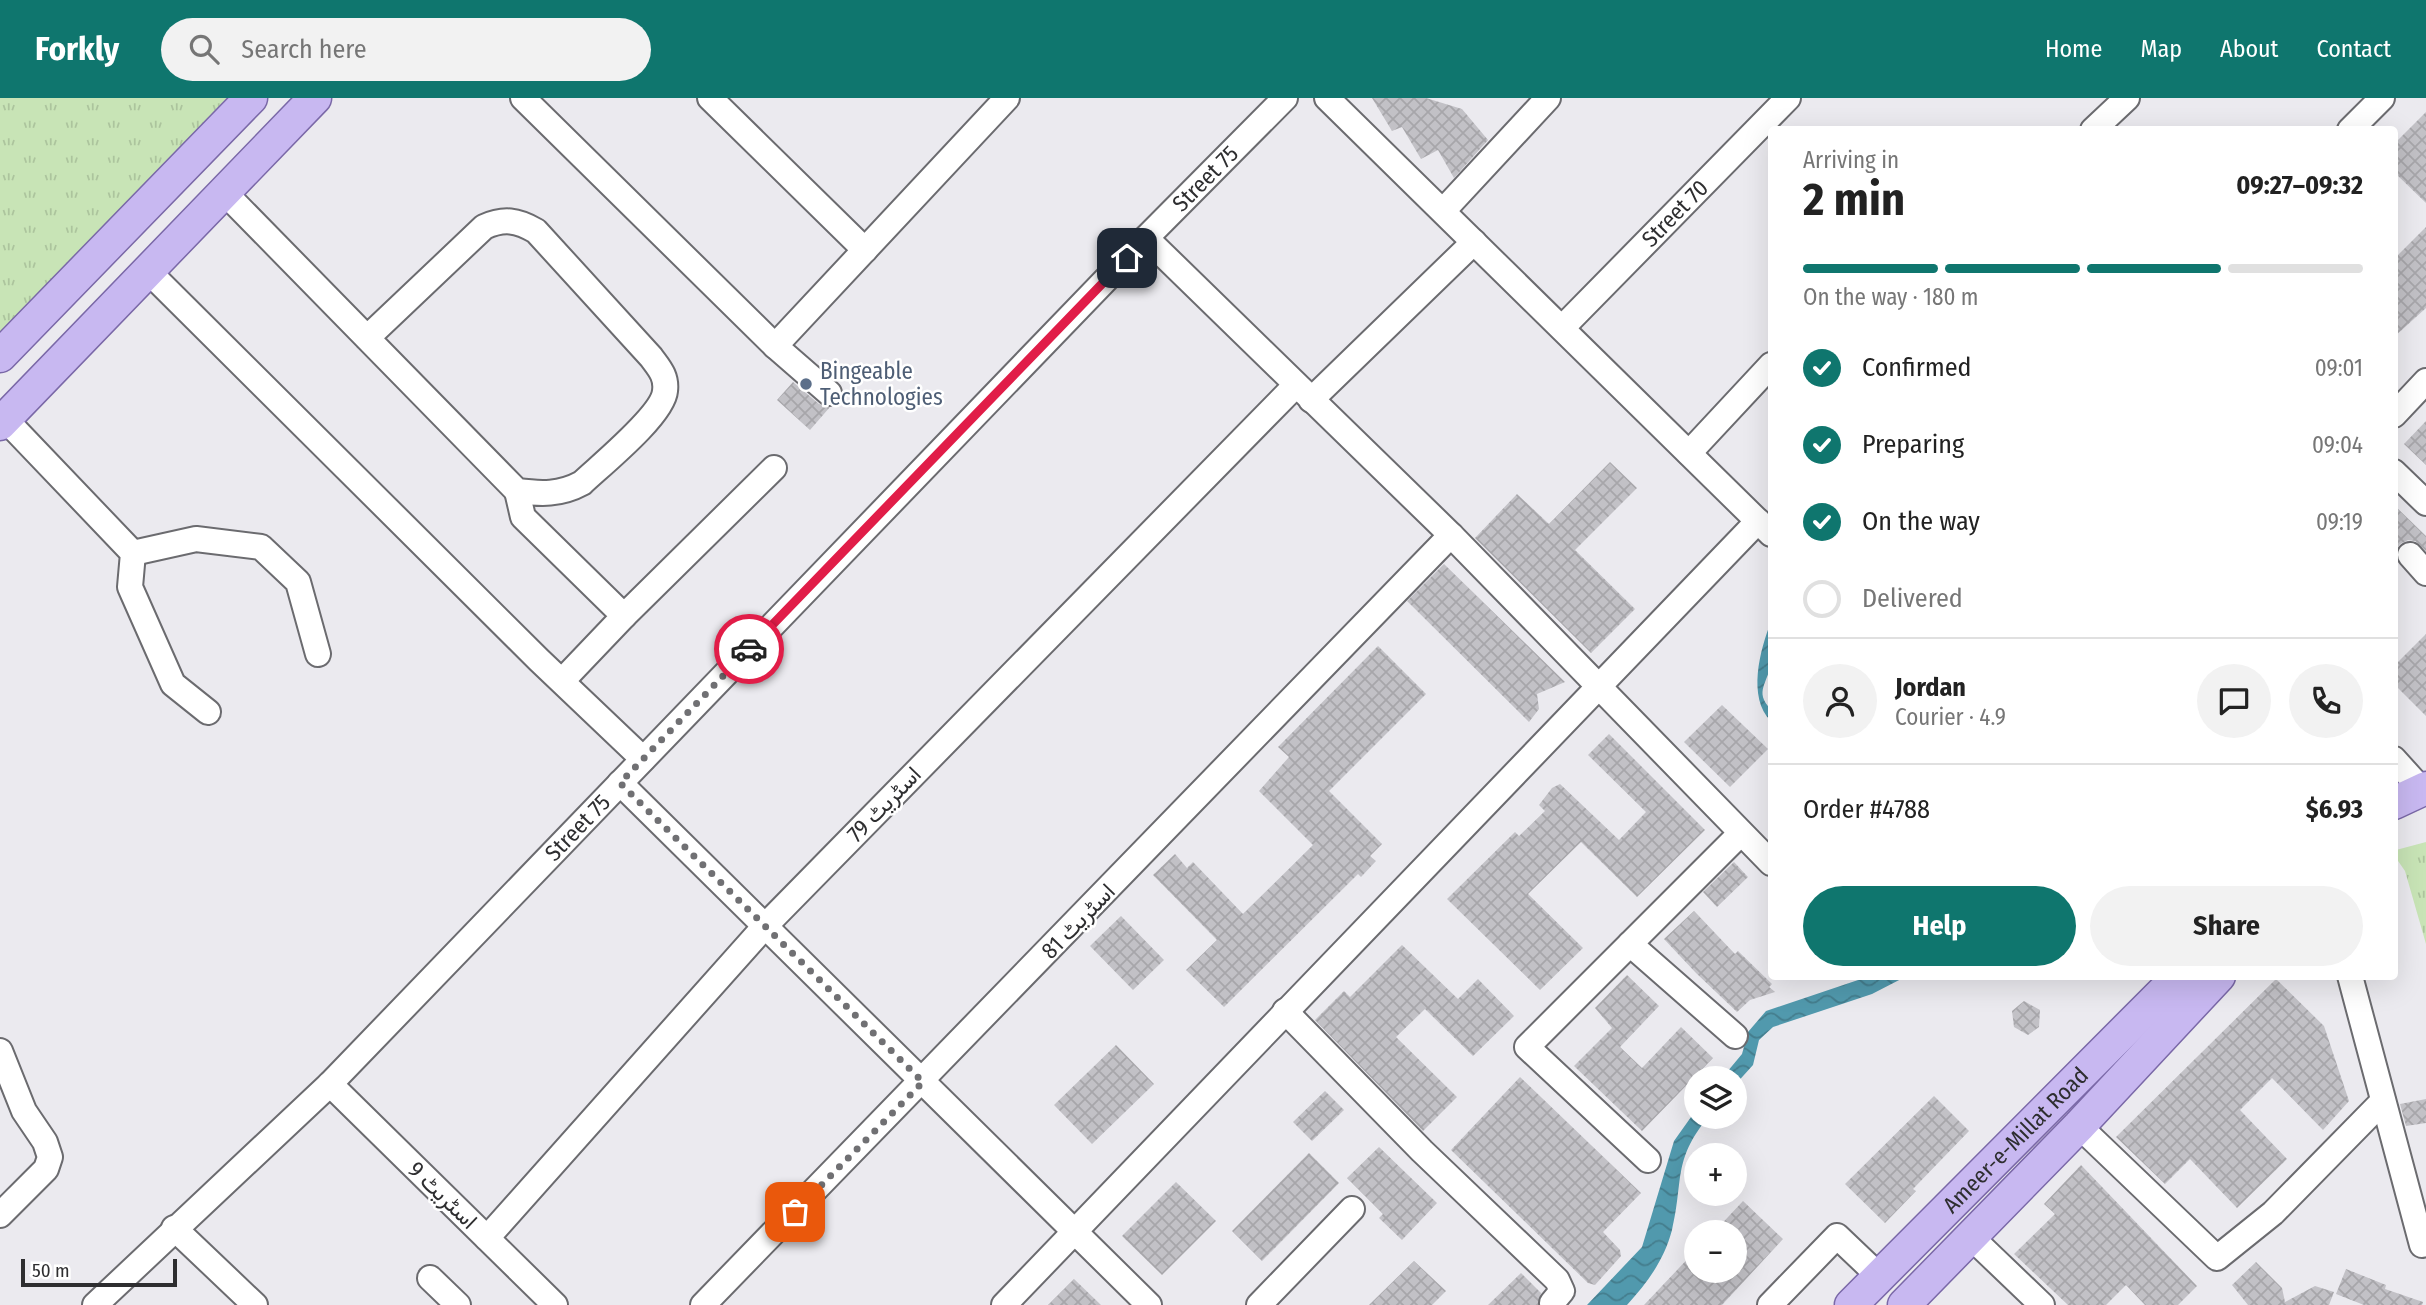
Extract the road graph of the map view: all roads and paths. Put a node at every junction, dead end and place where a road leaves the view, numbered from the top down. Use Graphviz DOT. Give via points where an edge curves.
graph roads {
  1 [pos="251,98"];
  2 [pos="315,98"];
  3 [pos="523,98"];
  4 [pos="710,98"];
  5 [pos="1007,98"];
  6 [pos="1285,98"];
  7 [pos="1326,98"];
  8 [pos="1548,98"];
  9 [pos="1788,98"];
  10 [pos="2127,98"];
  11 [pos="2382,98"];
  12 [pos="2097,126"];
  13 [pos="2354,126"];
  14 [pos="225,192"];
  15 [pos="1443,211"];
  16 [pos="1146,238"];
  17 [pos="1474,242"];
  18 [pos="865,250"];
  19 [pos="149,272"];
  20 [pos="60,294"];
  21 [pos="95,327"];
  22 [pos="1562,328"];
  23 [pos="367,338"];
  24 [pos="775,346"];
  25 [pos="0,356"];
  26 [pos="1768,368"];
  27 [pos="2426,382"];
  28 [pos="1303,392"];
  29 [pos="829,393"];
  30 [pos="2398,411"];
  31 [pos="2,422"];
  32 [pos="1689,453"];
  33 [pos="774,467"];
  34 [pos="2398,476"];
  35 [pos="517,491"];
  36 [pos="2426,503"];
  37 [pos="1765,527"];
  38 [pos="1451,535"];
  39 [pos="133,553"];
  40 [pos="624,616"];
  41 [pos="318,654"];
  42 [pos="562,681"];
  43 [pos="1599,685"];
  44 [pos="208,712"];
  45 [pos="643,759"];
  46 [pos="2398,770"];
  47 [pos="620,783"];
  48 [pos="2408,797"];
  49 [pos="1741,834"];
  50 [pos="1768,860"];
  51 [pos="765,926"];
  52 [pos="1630,944"];
  53 [pos="2175,980"];
  54 [pos="2215,980"];
  55 [pos="2351,980"];
  56 [pos="1285,1012"];
  57 [pos="1734,1036"];
  58 [pos="0,1051"];
  59 [pos="923,1082"];
  60 [pos="330,1084"];
  61 [pos="2383,1101"];
  62 [pos="2079,1126"];
  63 [pos="1648,1160"];
  64 [pos="1352,1209"];
  65 [pos="0,1215"];
  66 [pos="174,1227"];
  67 [pos="1075,1231"];
  68 [pos="1971,1237"];
  69 [pos="487,1238"];
  70 [pos="2422,1245"];
  71 [pos="1879,1276"];
  72 [pos="430,1278"];
  73 [pos="1552,1303"];
  74 [pos="1905,1304"];
  75 [pos="95,1305"];
  76 [pos="255,1305"];
  77 [pos="458,1305"];
  78 [pos="555,1305"];
  79 [pos="703,1305"];
  80 [pos="1004,1305"];
  81 [pos="1149,1305"];
  82 [pos="1259,1305"];
  83 [pos="1770,1305"];
  84 [pos="1852,1305"];
  85 [pos="2042,1305"];
  1 -- 20 [label="main road"];
  2 -- 14 [label="main road"];
  3 -- 24 [label="street"];
  4 -- 18 [label="street"];
  5 -- 18 [label="street"];
  6 -- 16 [label="street, Street 75"];
  7 -- 15 [label="street"];
  8 -- 15 [label="street"];
  9 -- 22 [label="street, Street 70"];
  10 -- 12 [label="street"];
  11 -- 13 [label="street"];
  14 -- 19 [label="main road"];
  14 -- 23 [label="street"];
  15 -- 17 [label="street"];
  16 -- 28 [label="street"];
  16 -- 45 [label="street, Street 75"];
  17 -- 22 [label="street"];
  17 -- 28 [label="street, اسٹریٹ 79"];
  18 -- 24 [label="street"];
  19 -- 21 [label="main road"];
  19 -- 42 [label="street"];
  20 -- 21 [label="main road"];
  20 -- 25 [label="main road"];
  21 -- 31 [label="main road"];
  22 -- 32 [label="street"];
  23 -- 35 [label="street"];
  23 -- 35 [label="street" via="484,227 499,220 519,221 536,231 651,357 664,374 666,393 657,410 582,483 566,492"];
  24 -- 29 [label="street"];
  26 -- 32 [label="street"];
  27 -- 30 [label="street"];
  28 -- 38 [label="street"];
  28 -- 51 [label="street, اسٹریٹ 79"];
  31 -- 39 [label="street"];
  32 -- 37 [label="street"];
  33 -- 40 [label="street"];
  34 -- 36 [label="street"];
  35 -- 40 [label="street" via="523,517"];
  37 -- 43 [label="street"];
  38 -- 43 [label="street"];
  38 -- 59 [label="street, اسٹریٹ 81"];
  39 -- 41 [label="street" via="196,539 261,547 298,582"];
  39 -- 44 [label="street" via="130,587 173,684"];
  40 -- 42 [label="street"];
  42 -- 45 [label="street"];
  43 -- 49 [label="street"];
  43 -- 56 [label="street"];
  45 -- 47 [label="street, Street 75"];
  46 -- 48 [label="street"];
  47 -- 51 [label="street"];
  47 -- 60 [label="street, Street 75"];
  49 -- 50 [label="street"];
  49 -- 52 [label="street"];
  51 -- 59 [label="street"];
  51 -- 69 [label="street, اسٹریٹ 79"];
  52 -- 57 [label="street"];
  52 -- 63 [label="street" via="1527,1047"];
  53 -- 71 [label="main road, Ameer-e-Millat Road"];
  54 -- 62 [label="main road, Ameer-e-Millat Road"];
  55 -- 61 [label="street"];
  56 -- 67 [label="street"];
  56 -- 73 [label="street" via="1557,1280 1562,1291"];
  58 -- 65 [label="street" via="24,1111 50,1157 46,1169"];
  59 -- 67 [label="street"];
  59 -- 79 [label="street, اسٹریٹ 81"];
  60 -- 66 [label="street, Street 75"];
  60 -- 69 [label="street, اسٹریٹ 9"];
  61 -- 62 [label="street" via="2273,1213 2217,1258"];
  61 -- 70 [label="street"];
  62 -- 68 [label="main road, Ameer-e-Millat Road"];
  64 -- 82 [label="street"];
  66 -- 75 [label="street, Street 75"];
  66 -- 76 [label="street"];
  67 -- 80 [label="street"];
  67 -- 81 [label="street"];
  68 -- 74 [label="main road, Ameer-e-Millat Road"];
  68 -- 85 [label="street"];
  69 -- 78 [label="street, اسٹریٹ 9"];
  71 -- 74 [label="main road"];
  71 -- 83 [label="street" via="1837,1236"];
  71 -- 84 [label="main road, Ameer-e-Millat Road"];
  72 -- 77 [label="street"];
}
